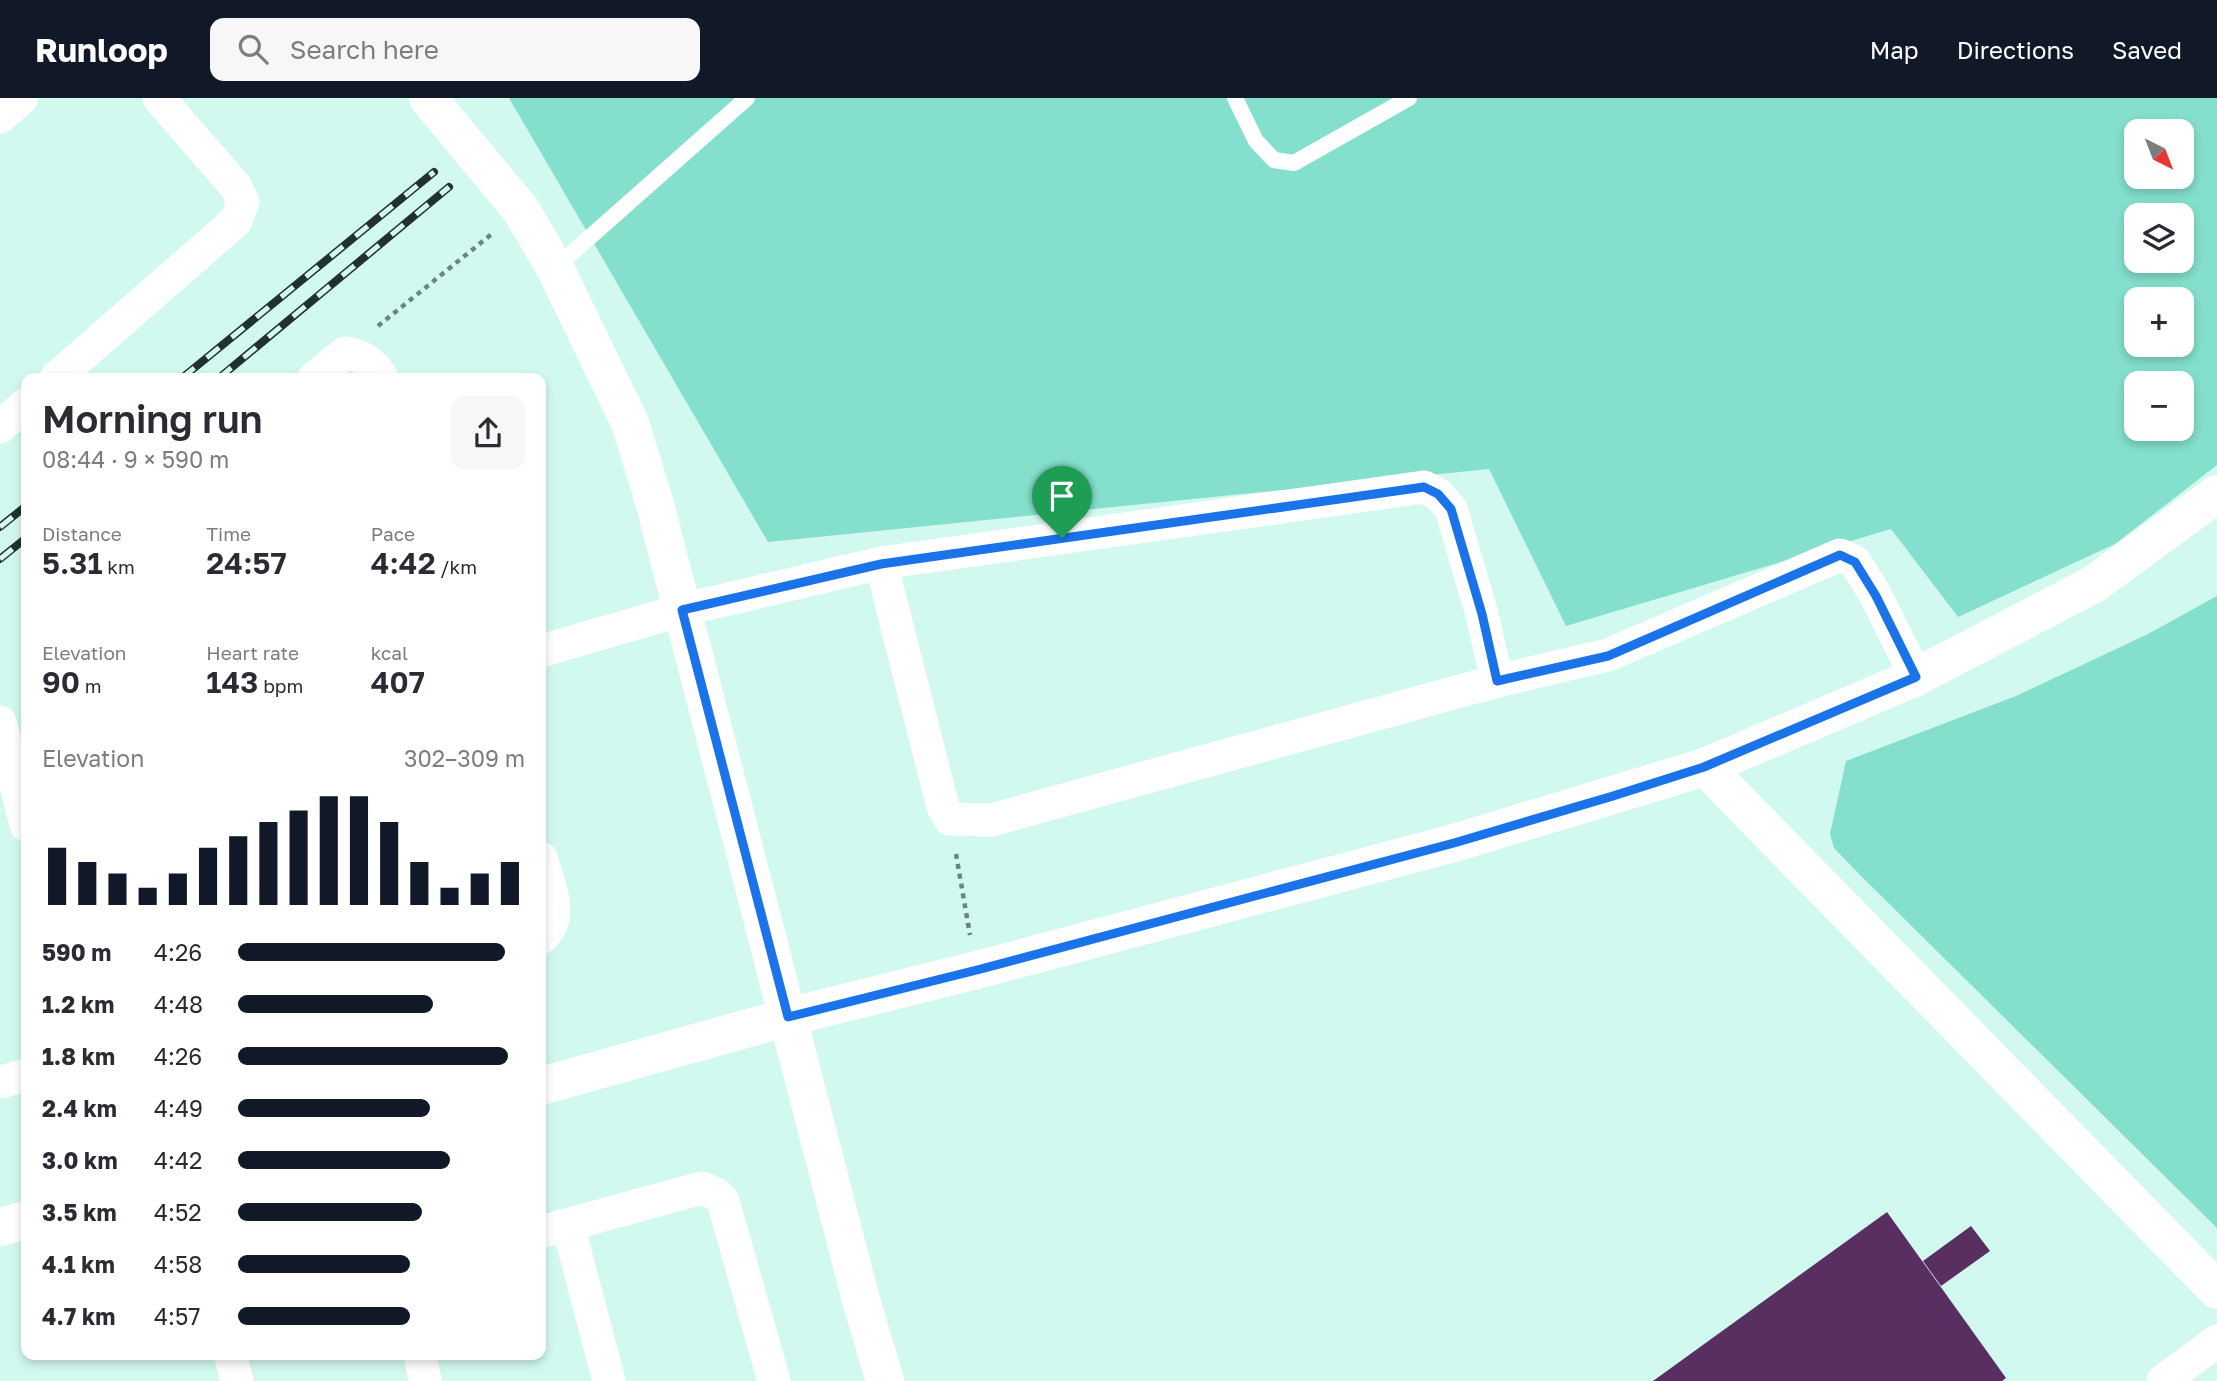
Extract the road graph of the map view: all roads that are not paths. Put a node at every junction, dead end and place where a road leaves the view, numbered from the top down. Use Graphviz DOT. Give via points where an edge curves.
graph roads {
  1 [pos="22,98"];
  2 [pos="159,98"];
  3 [pos="428,98"];
  4 [pos="747,98"];
  5 [pos="1235,98"];
  6 [pos="1409,98"];
  7 [pos="0,117"];
  8 [pos="555,268"];
  9 [pos="63,373"];
  10 [pos="320,373"];
  11 [pos="379,373"];
  12 [pos="21,408"];
  13 [pos="0,427"];
  14 [pos="2217,494"];
  15 [pos="881,564"];
  16 [pos="682,610"];
  17 [pos="546,650"];
  18 [pos="1916,677"];
  19 [pos="1497,681"];
  20 [pos="0,722"];
  21 [pos="1704,767"];
  22 [pos="21,805"];
  23 [pos="546,875"];
  24 [pos="546,932"];
  25 [pos="788,1017"];
  26 [pos="21,1076"];
  27 [pos="0,1082"];
  28 [pos="546,1085"];
  29 [pos="21,1221"];
  30 [pos="0,1227"];
  31 [pos="555,1229"];
  32 [pos="2217,1290"];
  33 [pos="2217,1341"];
  34 [pos="232,1360"];
  35 [pos="421,1360"];
  36 [pos="237,1381"];
  37 [pos="425,1381"];
  38 [pos="610,1381"];
  39 [pos="774,1381"];
  40 [pos="885,1381"];
  41 [pos="2163,1381"];
  1 -- 7 [label="street"];
  2 -- 9 [label="street" via="236,187 243,202 236,221"];
  3 -- 8 [label="street" via="521,210"];
  4 -- 8 [label="lane"];
  5 -- 6 [label="lane" via="1256,141 1274,160 1294,163"];
  8 -- 16 [label="street" via="630,423"];
  10 -- 11 [label="street" via="345,353 359,355"];
  12 -- 13 [label="street"];
  14 -- 18 [label="street" via="2094,584"];
  15 -- 16 [label="street"];
  15 -- 19 [label="street" via="1424,487 1451,509"];
  15 -- 19 [label="street" via="943,807 950,819 991,820"];
  16 -- 17 [label="street"];
  16 -- 25 [label="street"];
  18 -- 19 [label="street" via="1855,562 1840,555 1608,656"];
  18 -- 21 [label="street"];
  20 -- 22 [label="street"];
  21 -- 25 [label="street" via="1454,843"];
  21 -- 32 [label="street"];
  23 -- 24 [label="street" via="556,909"];
  25 -- 28 [label="street"];
  25 -- 40 [label="street"];
  26 -- 27 [label="street"];
  29 -- 30 [label="street"];
  31 -- 38 [label="street"];
  31 -- 39 [label="street" via="702,1188 716,1194 723,1201"];
  33 -- 41 [label="street"];
  34 -- 36 [label="street"];
  35 -- 37 [label="street"];
}
